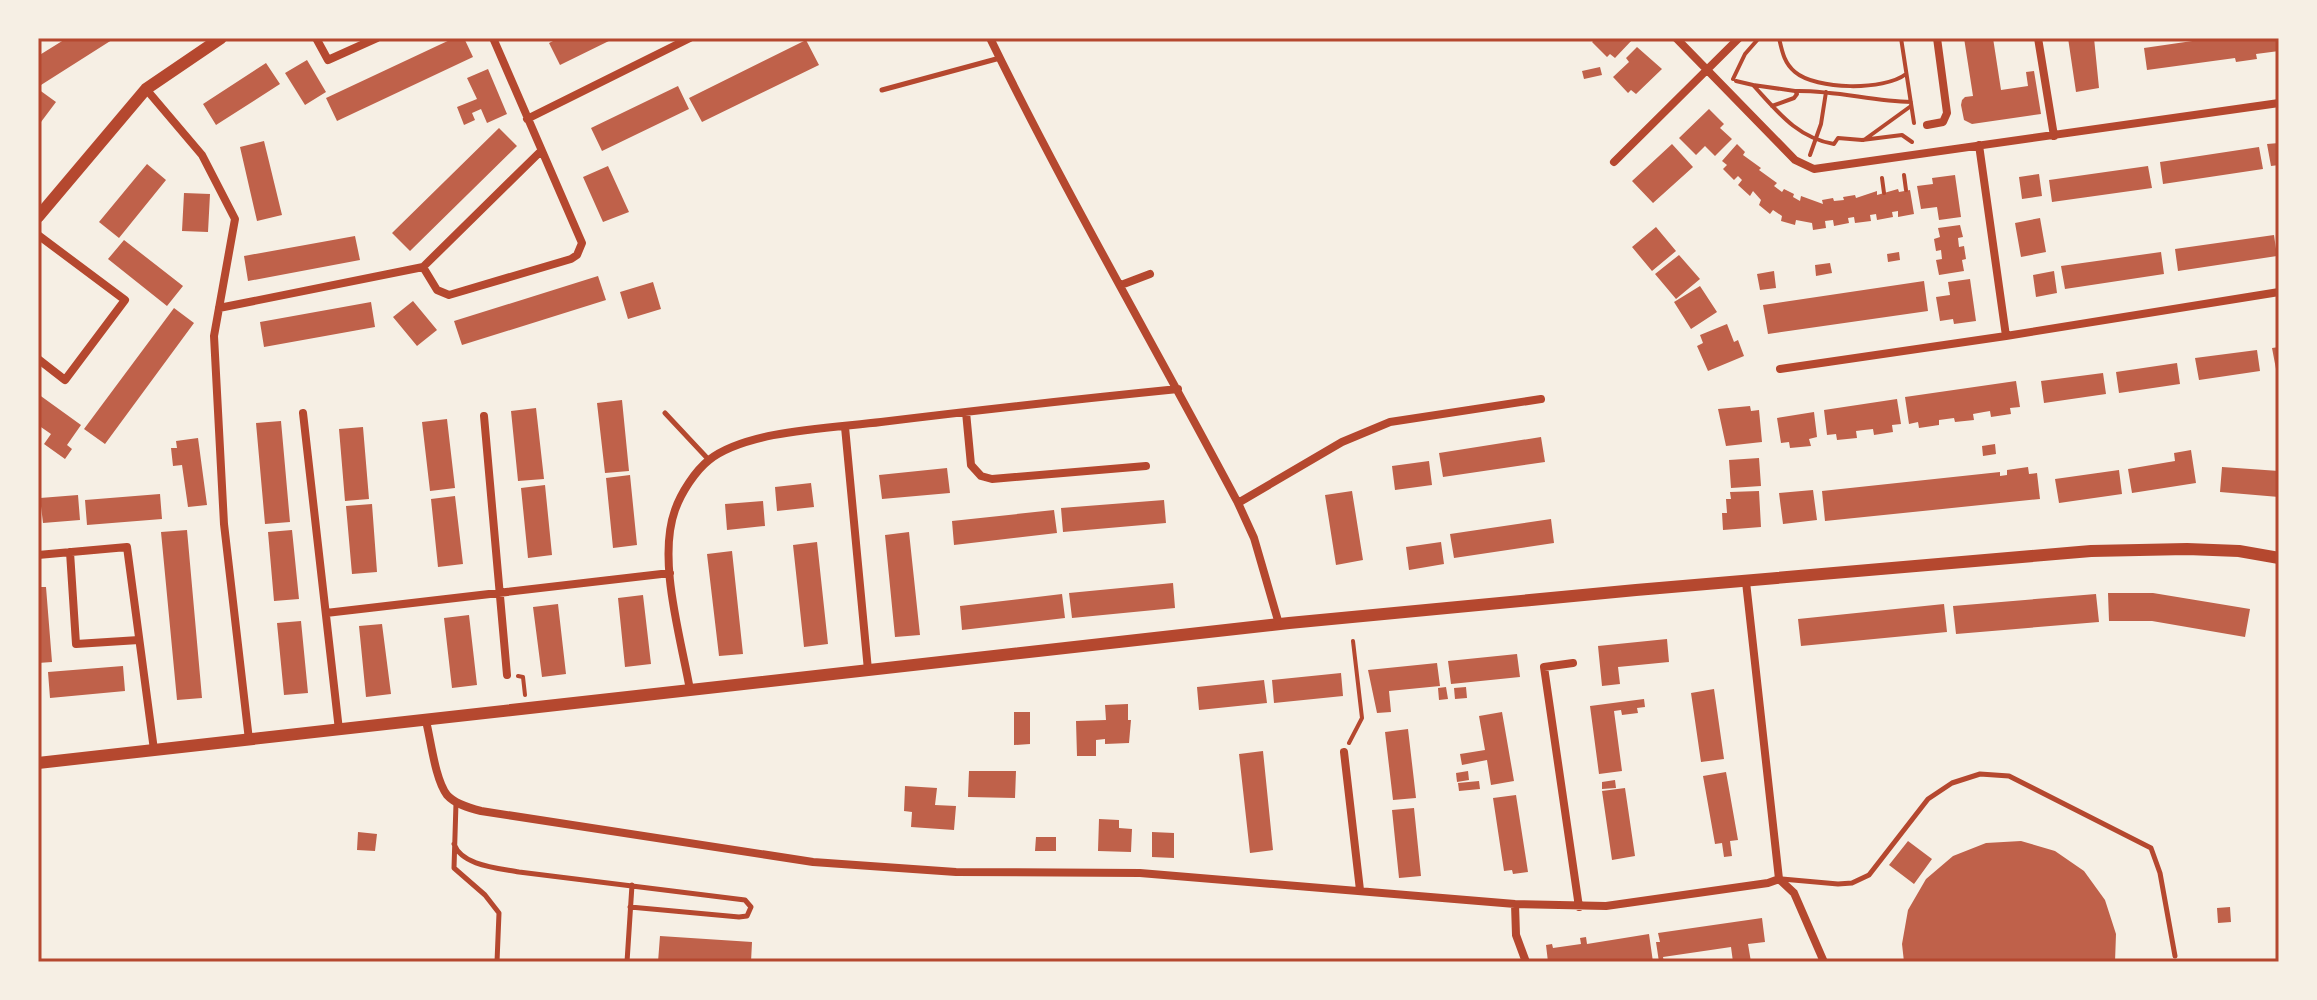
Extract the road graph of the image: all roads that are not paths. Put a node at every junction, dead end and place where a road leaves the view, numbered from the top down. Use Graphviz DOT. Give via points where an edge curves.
graph roads {
  1 [pos="221,38"];
  2 [pos="316,38"];
  3 [pos="377,38"];
  4 [pos="493,38"];
  5 [pos="690,38"];
  6 [pos="990,38"];
  7 [pos="1676,38"];
  8 [pos="1739,38"];
  9 [pos="1937,38"];
  10 [pos="2038,38"];
  11 [pos="1000,58"];
  12 [pos="1708,70"];
  13 [pos="146,89"];
  14 [pos="882,90"];
  15 [pos="2279,103"];
  16 [pos="527,119"];
  17 [pos="1927,125"];
  18 [pos="2054,136"];
  19 [pos="1979,145"];
  20 [pos="541,151"];
  21 [pos="1614,162"];
  22 [pos="38,217"];
  23 [pos="38,235"];
  24 [pos="423,267"];
  25 [pos="1150,274"];
  26 [pos="1121,285"];
  27 [pos="2279,292"];
  28 [pos="219,308"];
  29 [pos="2006,336"];
  30 [pos="38,359"];
  31 [pos="1780,369"];
  32 [pos="1178,389"];
  33 [pos="1541,399"];
  34 [pos="966,412"];
  35 [pos="303,413"];
  36 [pos="665,413"];
  37 [pos="484,416"];
  38 [pos="845,427"];
  39 [pos="709,460"];
  40 [pos="1146,466"];
  41 [pos="1238,503"];
  42 [pos="70,552"];
  43 [pos="38,555"];
  44 [pos="2279,558"];
  45 [pos="670,573"];
  46 [pos="1746,582"];
  47 [pos="502,593"];
  48 [pos="326,613"];
  49 [pos="1279,624"];
  50 [pos="139,640"];
  51 [pos="1573,663"];
  52 [pos="868,670"];
  53 [pos="507,675"];
  54 [pos="690,690"];
  55 [pos="426,721"];
  56 [pos="339,730"];
  57 [pos="249,740"];
  58 [pos="154,750"];
  59 [pos="1344,752"];
  60 [pos="38,763"];
  61 [pos="456,802"];
  62 [pos="454,844"];
  63 [pos="1779,879"];
  64 [pos="632,885"];
  65 [pos="1360,890"];
  66 [pos="1515,904"];
  67 [pos="630,907"];
  68 [pos="1579,907"];
  69 [pos="2175,956"];
  70 [pos="497,962"];
  71 [pos="627,962"];
  72 [pos="1526,962"];
  73 [pos="1824,962"];
  1 -- 13 [label="street"];
  2 -- 3 [label="street" via="328,60"];
  4 -- 16 [label="street"];
  5 -- 16 [label="street"];
  6 -- 11 [label="street"];
  7 -- 12 [label="street"];
  8 -- 12 [label="street"];
  9 -- 17 [label="street" via="1947,113 1943,122"];
  10 -- 18 [label="street"];
  11 -- 14 [label="lane"];
  11 -- 26 [label="street"];
  12 -- 19 [label="street" via="1795,160 1814,169"];
  12 -- 21 [label="street"];
  13 -- 22 [label="street"];
  13 -- 28 [label="street" via="202,155 235,219"];
  15 -- 18 [label="street"];
  16 -- 20 [label="street"];
  18 -- 19 [label="street"];
  19 -- 29 [label="street"];
  20 -- 24 [label="street"];
  20 -- 24 [label="street" via="582,243 577,255 449,295 437,290"];
  23 -- 30 [label="street" via="125,300 65,380"];
  24 -- 28 [label="street"];
  25 -- 26 [label="street"];
  26 -- 32 [label="street"];
  27 -- 29 [label="street"];
  28 -- 57 [label="street" via="214,336 224,524"];
  29 -- 31 [label="street"];
  32 -- 34 [label="street"];
  32 -- 41 [label="street"];
  33 -- 41 [label="street" via="1390,422 1342,442"];
  34 -- 38 [label="street"];
  34 -- 40 [label="street" via="971,465 981,476"];
  35 -- 48 [label="street"];
  36 -- 39 [label="lane"];
  37 -- 47 [label="street"];
  38 -- 39 [label="street" via="764,437"];
  38 -- 52 [label="street"];
  39 -- 45 [label="street" via="676,508 668,540"];
  41 -- 49 [label="street"];
  42 -- 43 [label="street"];
  42 -- 50 [label="street" via="127,547"];
  42 -- 50 [label="street" via="76,644"];
  44 -- 46 [label="street" via="2187,549 2091,551"];
  45 -- 47 [label="street"];
  45 -- 54 [label="street"];
  46 -- 49 [label="street"];
  46 -- 63 [label="street"];
  47 -- 48 [label="street"];
  47 -- 53 [label="street"];
  48 -- 56 [label="street"];
  49 -- 52 [label="street"];
  50 -- 58 [label="street"];
  51 -- 68 [label="street" via="1544,667"];
  52 -- 54 [label="street"];
  54 -- 55 [label="street"];
  55 -- 56 [label="street"];
  55 -- 61 [label="street" via="440,782"];
  56 -- 57 [label="street"];
  57 -- 58 [label="street"];
  58 -- 60 [label="street"];
  59 -- 65 [label="street"];
  61 -- 62 [label="lane"];
  61 -- 65 [label="street" via="481,811 813,862 956,872 1140,873"];
  62 -- 64 [label="lane" via="461,856 487,865"];
  62 -- 70 [label="lane" via="457,874 499,913"];
  63 -- 68 [label="street"];
  63 -- 69 [label="lane" via="1852,883 1869,875 1928,799 1952,783 1980,774 2009,776 2151,848"];
  63 -- 73 [label="street" via="1794,893"];
  64 -- 67 [label="lane"];
  64 -- 67 [label="lane" via="745,900 751,907 747,916 739,917"];
  65 -- 66 [label="street"];
  66 -- 68 [label="street"];
  66 -- 72 [label="street" via="1516,935"];
  67 -- 71 [label="lane"];
}
